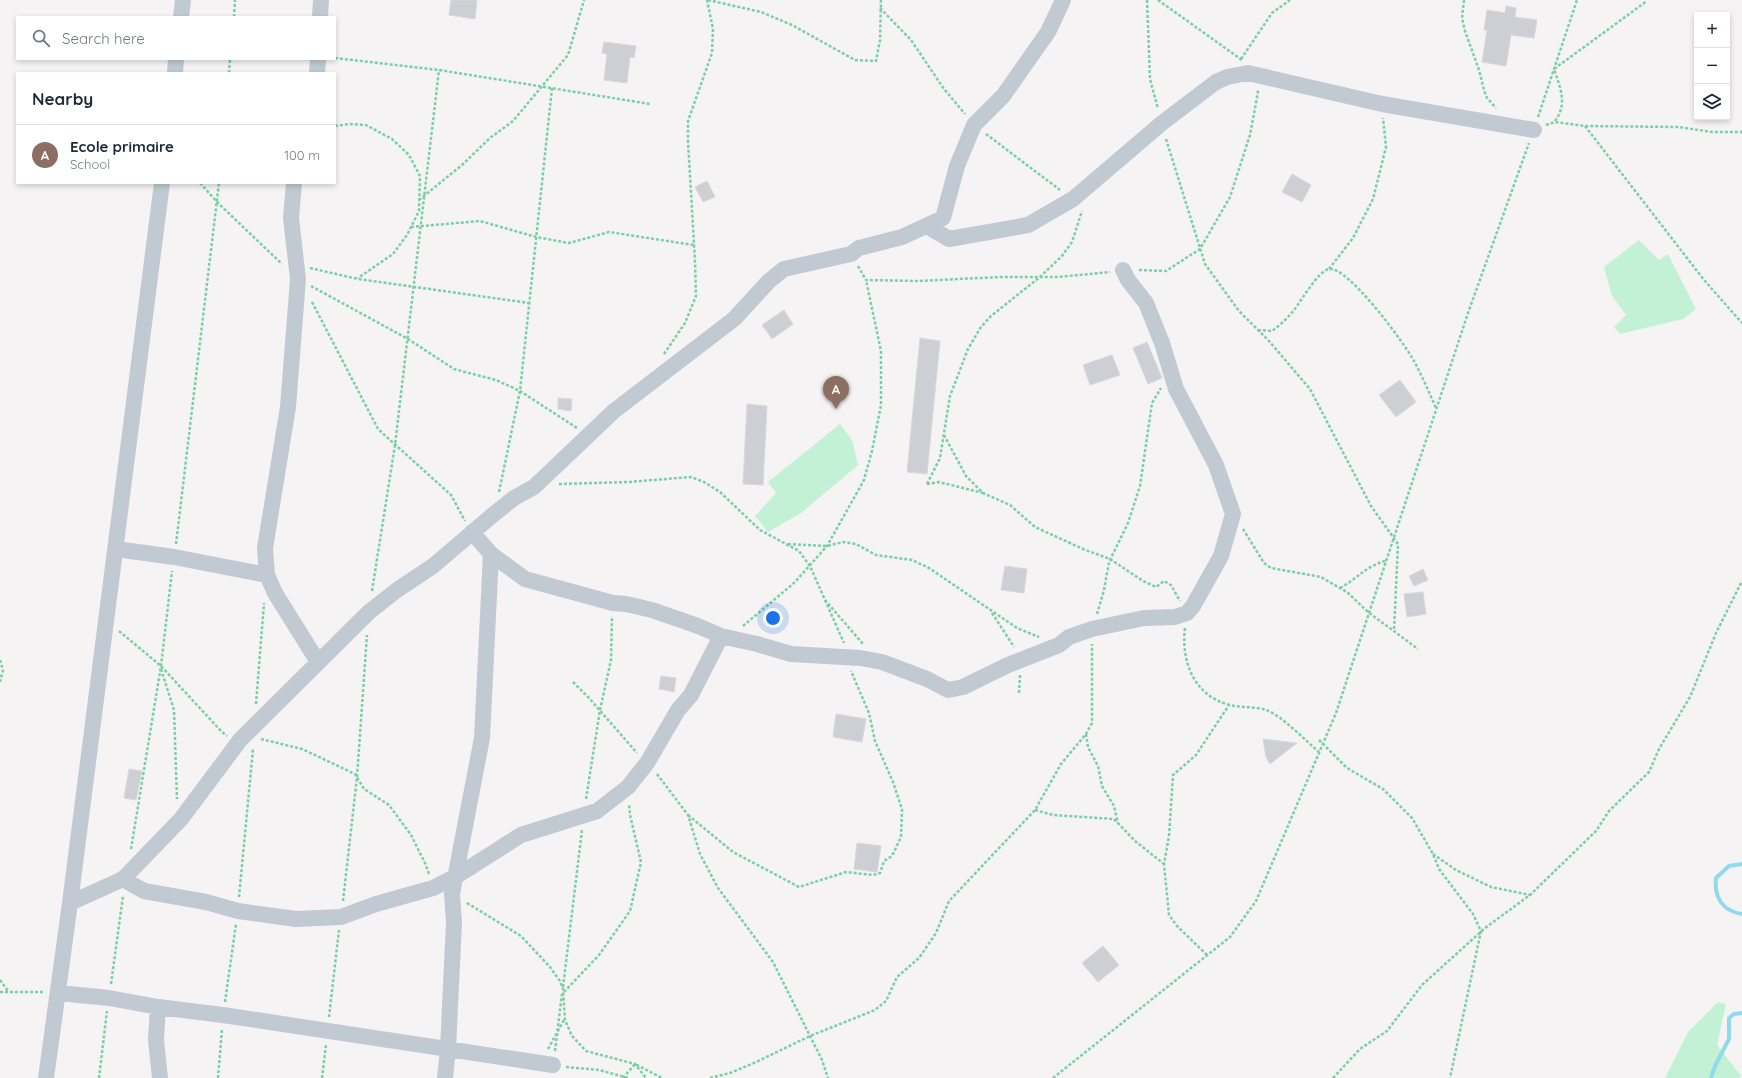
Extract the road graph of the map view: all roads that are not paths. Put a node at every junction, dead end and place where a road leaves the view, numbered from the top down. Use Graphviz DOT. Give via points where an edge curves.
graph roads {
  1 [pos="183,0"];
  2 [pos="321,0"];
  3 [pos="1062,0"];
  4 [pos="181,16"];
  5 [pos="320,16"];
  6 [pos="176,60"];
  7 [pos="318,60"];
  8 [pos="175,72"];
  9 [pos="317,72"];
  10 [pos="1534,130"];
  11 [pos="162,184"];
  12 [pos="294,184"];
  13 [pos="927,226"];
  14 [pos="1124,270"];
  15 [pos="472,532"];
  16 [pos="116,549"];
  17 [pos="491,554"];
  18 [pos="267,575"];
  19 [pos="721,636"];
  20 [pos="318,662"];
  21 [pos="455,877"];
  22 [pos="123,879"];
  23 [pos="70,904"];
  24 [pos="58,993"];
  25 [pos="158,1007"];
  26 [pos="448,1049"];
  27 [pos="548,1064"];
  28 [pos="46,1078"];
  29 [pos="160,1078"];
  30 [pos="444,1078"];
  1 -- 4 [label="street"];
  2 -- 5 [label="street"];
  3 -- 13 [label="street" via="1048,32 1004,96 974,125 957,166 944,218"];
  6 -- 8 [label="street"];
  7 -- 9 [label="street"];
  10 -- 13 [label="street" via="1382,104 1245,66 1216,82 1162,123 1072,200 1028,225 950,239"];
  11 -- 16 [label="street"];
  12 -- 18 [label="street" via="291,218 297,272 288,407 265,548"];
  13 -- 15 [label="street" via="902,237 859,248 851,254 784,269 769,280 734,319 614,411 534,487 514,498"];
  14 -- 19 [label="street" via="1128,280 1146,303 1176,389 1216,465 1233,514 1221,556 1187,613 1144,618 1092,629 1069,637 1059,645 1008,665 963,687 948,690 882,662 791,654"];
  15 -- 17 [label="street"];
  15 -- 20 [label="street" via="434,566 369,612"];
  16 -- 18 [label="street"];
  16 -- 23 [label="street"];
  17 -- 19 [label="street" via="525,579 613,603 652,610"];
  17 -- 21 [label="street" via="482,738"];
  18 -- 20 [label="street" via="275,593"];
  19 -- 21 [label="street" via="691,695 678,710 647,763 628,787 597,811 521,835"];
  20 -- 22 [label="street" via="249,735 181,819"];
  21 -- 22 [label="street" via="433,888 341,917 296,919 238,911 206,902 144,891"];
  21 -- 26 [label="street" via="452,894 454,922"];
  22 -- 23 [label="street"];
  23 -- 24 [label="street"];
  24 -- 25 [label="street" via="109,998"];
  24 -- 28 [label="street"];
  25 -- 26 [label="street"];
  25 -- 29 [label="street" via="156,1040"];
  26 -- 27 [label="street"];
  26 -- 30 [label="street"];
}
